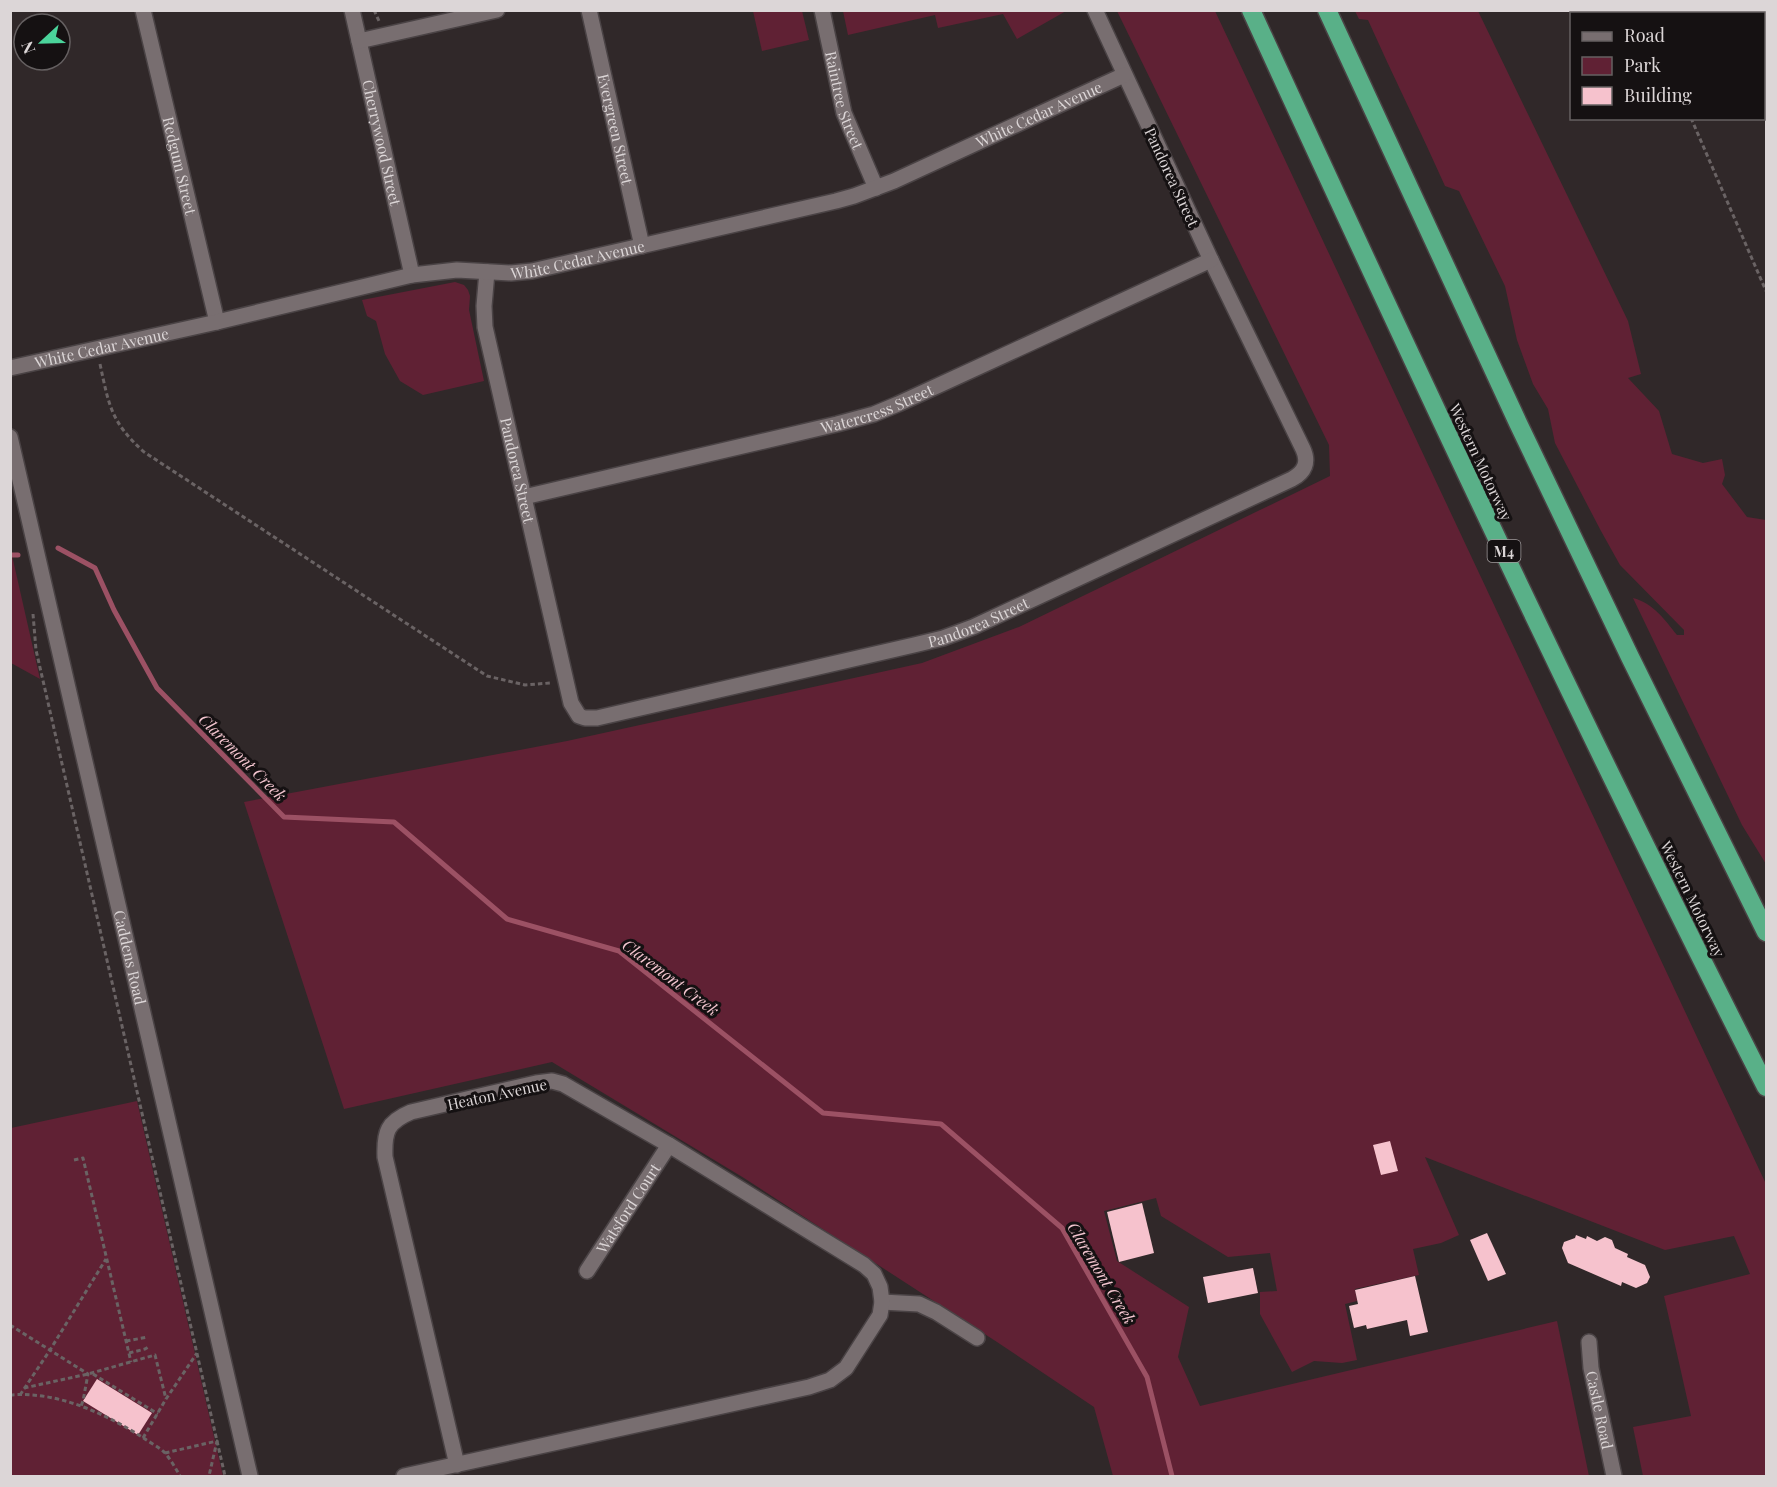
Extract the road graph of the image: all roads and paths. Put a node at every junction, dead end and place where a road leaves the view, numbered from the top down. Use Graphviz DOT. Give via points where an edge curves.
graph roads {
  1 [pos="142,10"];
  2 [pos="352,10"];
  3 [pos="374,10"];
  4 [pos="497,10"];
  5 [pos="589,10"];
  6 [pos="822,10"];
  7 [pos="1095,10"];
  8 [pos="1251,10"];
  9 [pos="1327,10"];
  10 [pos="380,26"];
  11 [pos="359,41"];
  12 [pos="1124,75"];
  13 [pos="1692,120"];
  14 [pos="876,188"];
  15 [pos="642,246"];
  16 [pos="1211,260"];
  17 [pos="487,272"];
  18 [pos="412,274"];
  19 [pos="1767,291"];
  20 [pos="217,322"];
  21 [pos="96,348"];
  22 [pos="10,368"];
  23 [pos="10,437"];
  24 [pos="524,497"];
  25 [pos="32,606"];
  26 [pos="566,679"];
  27 [pos="1767,932"];
  28 [pos="1767,1087"];
  29 [pos="669,1145"];
  30 [pos="74,1160"];
  31 [pos="106,1258"];
  32 [pos="587,1271"];
  33 [pos="882,1302"];
  34 [pos="10,1325"];
  35 [pos="148,1336"];
  36 [pos="977,1338"];
  37 [pos="126,1341"];
  38 [pos="1589,1342"];
  39 [pos="150,1346"];
  40 [pos="50,1350"];
  41 [pos="129,1353"];
  42 [pos="197,1353"];
  43 [pos="131,1362"];
  44 [pos="90,1373"];
  45 [pos="24,1388"];
  46 [pos="10,1395"];
  47 [pos="20,1395"];
  48 [pos="166,1399"];
  49 [pos="81,1406"];
  50 [pos="158,1414"];
  51 [pos="143,1438"];
  52 [pos="217,1441"];
  53 [pos="165,1453"];
  54 [pos="457,1465"];
  55 [pos="180,1476"];
  56 [pos="209,1476"];
  57 [pos="225,1476"];
  58 [pos="250,1476"];
  59 [pos="404,1476"];
  60 [pos="1614,1476"];
  1 -- 20 [label="street, Redgum Street"];
  2 -- 11 [label="street, Cherrywood Street"];
  3 -- 10 [label="path"];
  4 -- 11 [label="street"];
  5 -- 15 [label="street, Evergreen Street"];
  6 -- 14 [label="street, Raintree Street" via="844,113"];
  7 -- 12 [label="street, Pandorea Street"];
  8 -- 28 [label="highway, Western Motorway / M4" via="1496,535"];
  9 -- 27 [label="highway" via="1630,657"];
  11 -- 18 [label="street, Cherrywood Street"];
  12 -- 14 [label="street, White Cedar Avenue"];
  12 -- 16 [label="street, Pandorea Street"];
  13 -- 19 [label="path"];
  14 -- 15 [label="street, White Cedar Avenue"];
  15 -- 17 [label="street, White Cedar Avenue" via="532,271"];
  16 -- 24 [label="street, Watercress Street" via="874,414"];
  16 -- 26 [label="street, Pandorea Street" via="1306,455 1305,467 1298,476 942,638 597,718 585,718 575,712"];
  17 -- 18 [label="street, White Cedar Avenue" via="446,270"];
  17 -- 24 [label="street, Pandorea Street" via="485,327"];
  18 -- 20 [label="street, White Cedar Avenue"];
  20 -- 21 [label="street, White Cedar Avenue"];
  21 -- 22 [label="street, White Cedar Avenue"];
  21 -- 26 [label="path" via="117,423 144,452 487,676 525,685"];
  23 -- 58 [label="street, Caddens Road"];
  24 -- 26 [label="street, Pandorea Street"];
  25 -- 42 [label="path" via="36,650"];
  29 -- 32 [label="street, Watsford Court"];
  29 -- 33 [label="street, Heaton Avenue" via="864,1265 874,1274"];
  29 -- 54 [label="street, Heaton Avenue" via="552,1081 411,1112 397,1118 388,1128 385,1157"];
  30 -- 31 [label="path" via="82,1158"];
  31 -- 37 [label="path"];
  31 -- 40 [label="path"];
  33 -- 36 [label="street" via="919,1304"];
  33 -- 54 [label="street" via="880,1315 846,1368 830,1380"];
  34 -- 40 [label="path"];
  35 -- 37 [label="path"];
  37 -- 41 [label="path"];
  38 -- 60 [label="street, Castle Road"];
  39 -- 41 [label="path"];
  40 -- 44 [label="path"];
  40 -- 45 [label="path"];
  41 -- 43 [label="path"];
  42 -- 48 [label="path"];
  42 -- 52 [label="path"];
  43 -- 44 [label="path"];
  43 -- 48 [label="path" via="155,1355"];
  44 -- 45 [label="path"];
  44 -- 49 [label="path"];
  44 -- 50 [label="path"];
  45 -- 47 [label="path"];
  46 -- 47 [label="path"];
  47 -- 49 [label="path"];
  48 -- 50 [label="path"];
  49 -- 51 [label="path"];
  50 -- 51 [label="path"];
  51 -- 53 [label="path"];
  52 -- 53 [label="path"];
  52 -- 56 [label="path"];
  52 -- 57 [label="path"];
  53 -- 55 [label="path"];
  54 -- 59 [label="street"];
}
